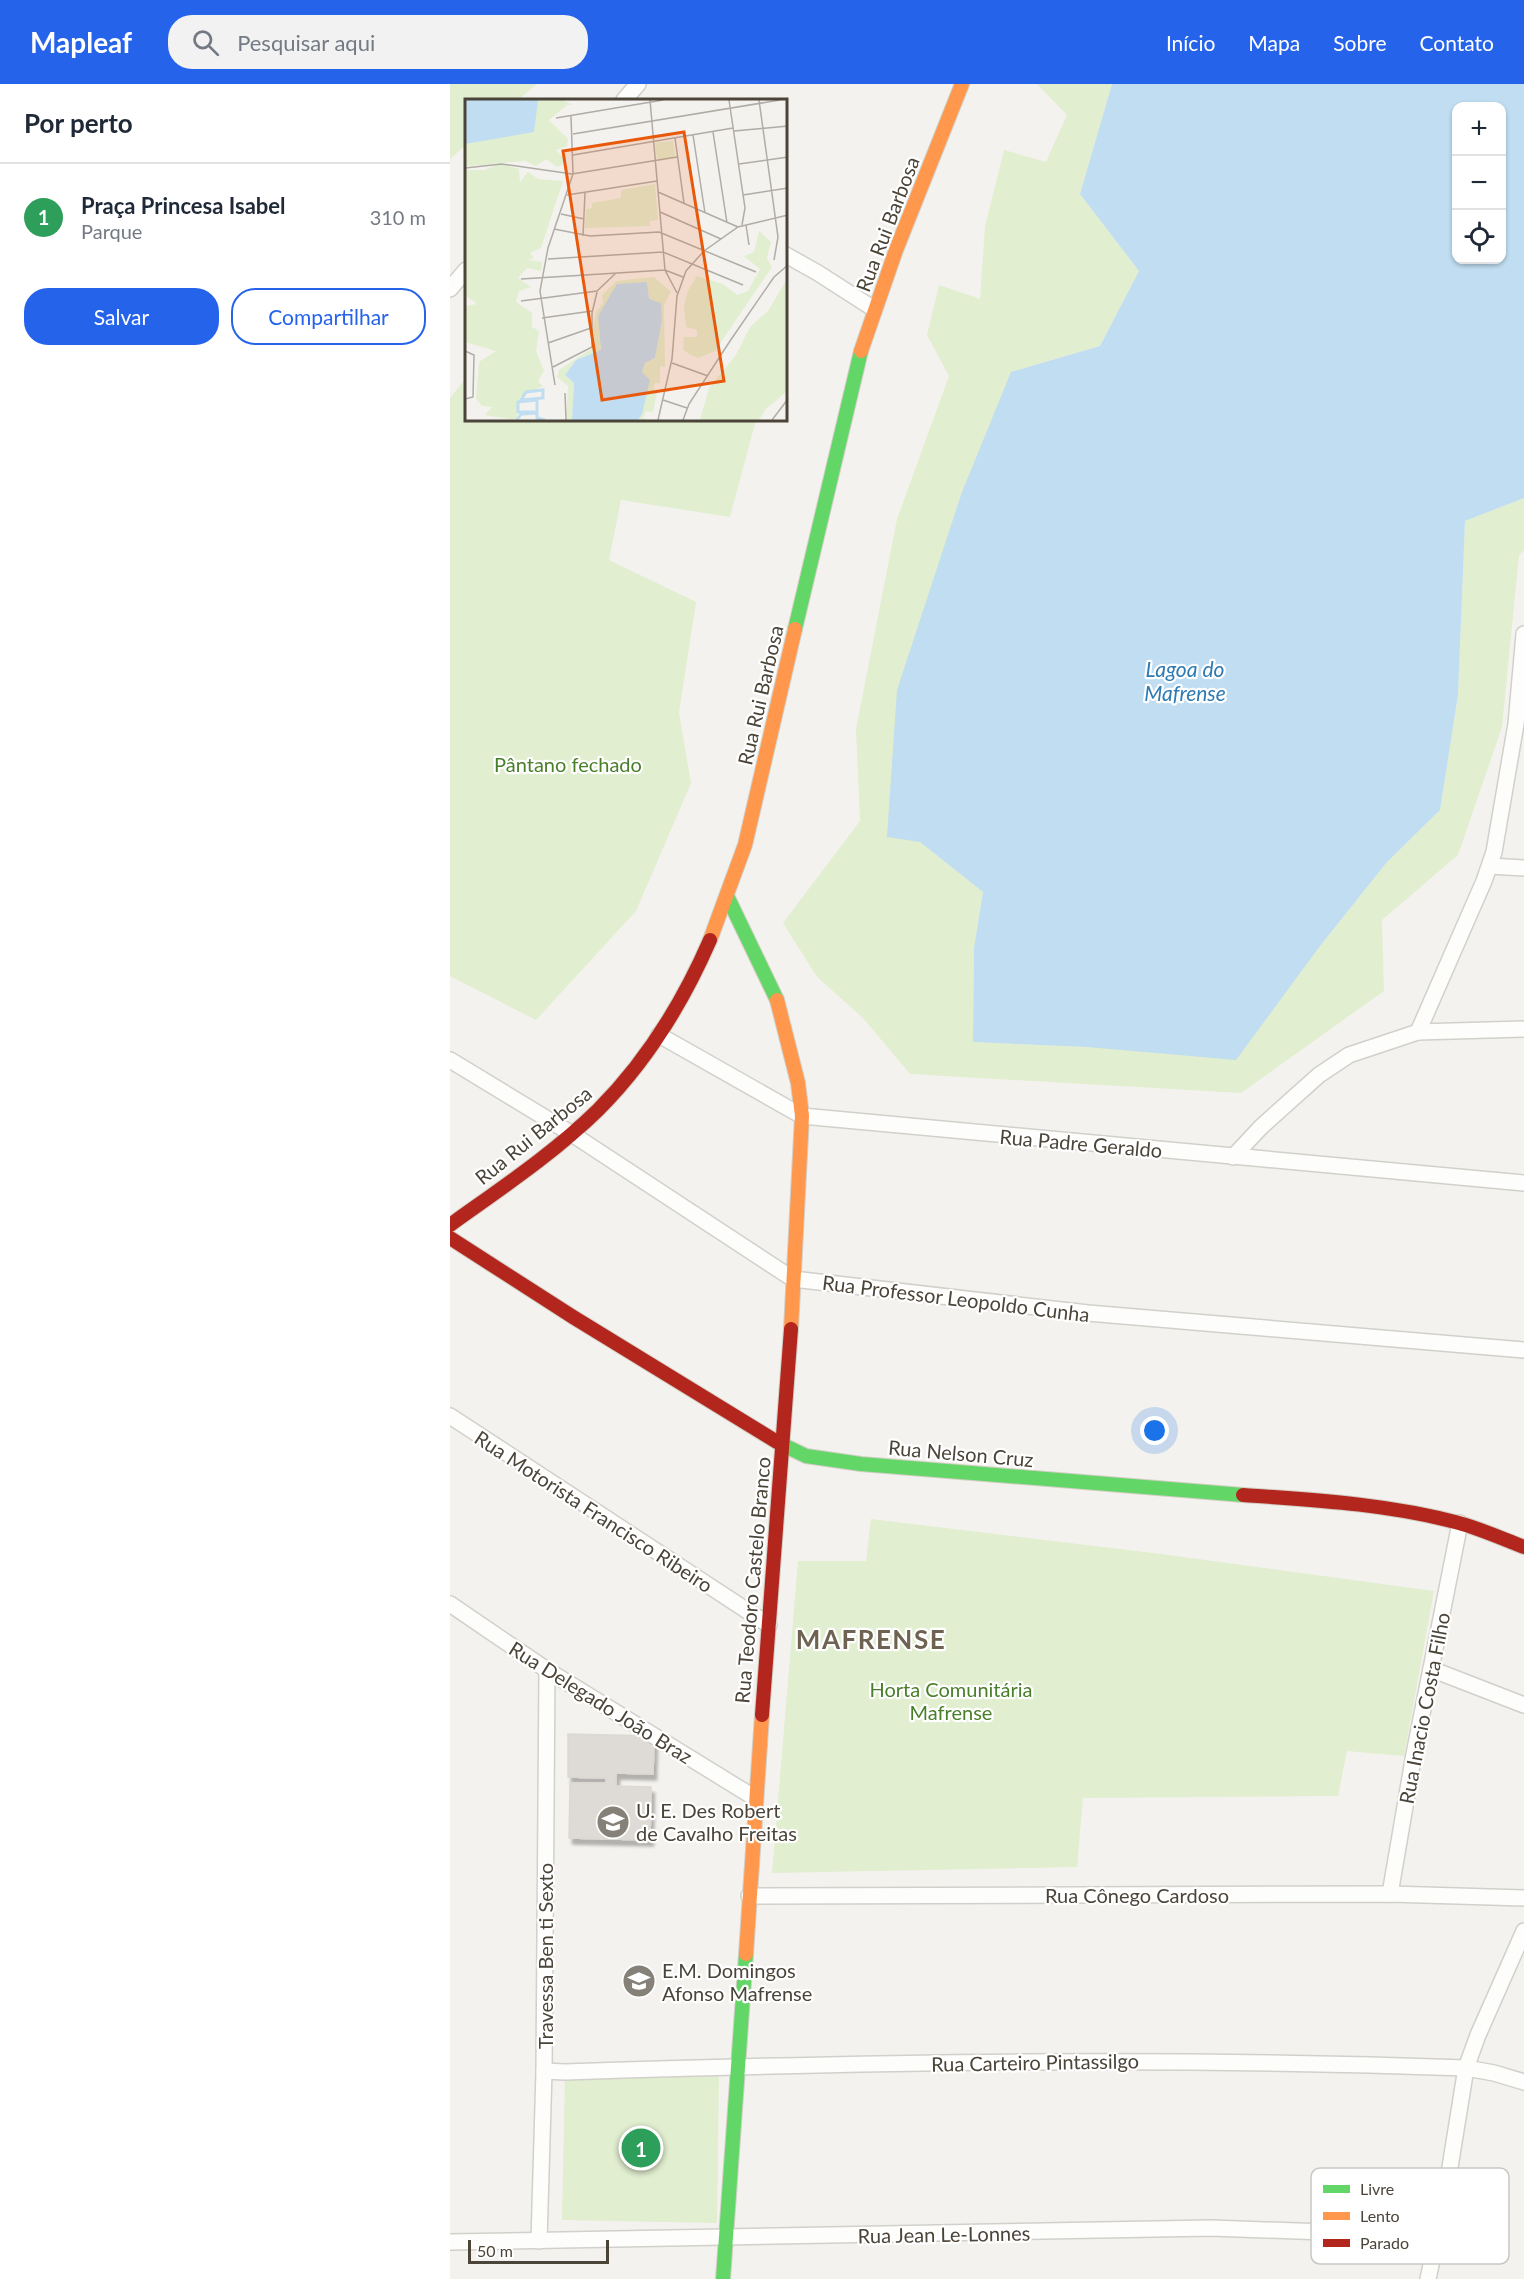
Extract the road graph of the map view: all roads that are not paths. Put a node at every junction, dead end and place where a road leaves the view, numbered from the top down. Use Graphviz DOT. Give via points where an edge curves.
graph roads {
  1 [pos="638,84"];
  2 [pos="962,84"];
  3 [pos="625,99"];
  4 [pos="788,256"];
  5 [pos="465,271"];
  6 [pos="450,289"];
  7 [pos="874,309"];
  8 [pos="1524,634"];
  9 [pos="1520,723"];
  10 [pos="1490,866"];
  11 [pos="1524,868"];
  12 [pos="728,898"];
  13 [pos="1524,1029"];
  14 [pos="1418,1032"];
  15 [pos="659,1035"];
  16 [pos="450,1060"];
  17 [pos="802,1116"];
  18 [pos="572,1134"];
  19 [pos="1233,1157"];
  20 [pos="1524,1183"];
  21 [pos="450,1225"];
  22 [pos="450,1238"];
  23 [pos="793,1279"];
  24 [pos="1524,1350"];
  25 [pos="450,1416"];
  26 [pos="783,1446"];
  27 [pos="1460,1523"];
  28 [pos="1524,1547"];
  29 [pos="450,1604"];
  30 [pos="769,1625"];
  31 [pos="1431,1669"];
  32 [pos="547,1670"];
  33 [pos="1524,1705"];
  34 [pos="755,1798"];
  35 [pos="1390,1894"];
  36 [pos="749,1896"];
  37 [pos="1524,1898"];
  38 [pos="1524,1931"];
  39 [pos="739,2066"];
  40 [pos="1466,2068"];
  41 [pos="544,2071"];
  42 [pos="1524,2082"];
  43 [pos="1449,2168"];
  44 [pos="1311,2232"];
  45 [pos="725,2238"];
  46 [pos="539,2241"];
  47 [pos="450,2242"];
  48 [pos="1431,2264"];
  49 [pos="723,2279"];
  50 [pos="1428,2279"];
  1 -- 3 [label="street"];
  2 -- 7 [label="street, Rua Rui Barbosa"];
  4 -- 7 [label="street"];
  5 -- 6 [label="street"];
  7 -- 12 [label="street, Rua Rui Barbosa" via="846,409 751,822"];
  8 -- 9 [label="street"];
  9 -- 10 [label="street"];
  10 -- 11 [label="street"];
  10 -- 14 [label="street"];
  12 -- 15 [label="street, Rua Rui Barbosa"];
  12 -- 17 [label="street, Rua Teodoro Castelo Branco" via="778,1003 794,1060"];
  13 -- 14 [label="street"];
  14 -- 19 [label="street" via="1349,1054 1319,1075"];
  15 -- 17 [label="street, Rua Padre Geraldo"];
  15 -- 18 [label="street, Rua Rui Barbosa" via="625,1081"];
  16 -- 18 [label="street, Rua Professor Leopoldo Cunha"];
  17 -- 19 [label="street, Rua Padre Geraldo"];
  17 -- 23 [label="street, Rua Teodoro Castelo Branco"];
  18 -- 21 [label="street, Rua Rui Barbosa"];
  18 -- 23 [label="street, Rua Professor Leopoldo Cunha"];
  19 -- 20 [label="street, Rua Padre Geraldo"];
  22 -- 26 [label="street, Rua Nelson Cruz"];
  23 -- 24 [label="street, Rua Professor Leopoldo Cunha" via="1088,1313"];
  23 -- 26 [label="street, Rua Teodoro Castelo Branco"];
  25 -- 30 [label="street, Rua Motorista Francisco Ribeiro"];
  26 -- 27 [label="street, Rua Nelson Cruz" via="828,1461 1337,1502"];
  26 -- 30 [label="street, Rua Teodoro Castelo Branco"];
  27 -- 28 [label="street, Rua Nelson Cruz"];
  27 -- 31 [label="street, Rua Inacio Costa Filho"];
  29 -- 32 [label="street, Rua Delegado João Braz"];
  30 -- 34 [label="street, Rua Teodoro Castelo Branco"];
  31 -- 33 [label="street"];
  31 -- 35 [label="street, Rua Inacio Costa Filho"];
  32 -- 34 [label="street, Rua Delegado João Braz"];
  32 -- 41 [label="street, Travessa Ben ti Sexto"];
  34 -- 36 [label="street, Rua Teodoro Castelo Branco"];
  35 -- 36 [label="street, Rua Cônego Cardoso"];
  35 -- 37 [label="street, Rua Cônego Cardoso"];
  36 -- 39 [label="street, Rua Teodoro Castelo Branco"];
  38 -- 40 [label="street"];
  39 -- 40 [label="street, Rua Carteiro Pintassilgo" via="1104,2060"];
  39 -- 41 [label="street, Rua Carteiro Pintassilgo"];
  39 -- 45 [label="street, Rua Teodoro Castelo Branco"];
  40 -- 42 [label="street, Rua Carteiro Pintassilgo"];
  40 -- 43 [label="street"];
  41 -- 46 [label="street, Travessa Ben ti Sexto"];
  44 -- 45 [label="street, Rua Jean Le-Lonnes" via="1211,2228"];
  45 -- 46 [label="street, Rua Jean Le-Lonnes"];
  45 -- 49 [label="street, Rua Teodoro Castelo Branco"];
  46 -- 47 [label="street, Rua Jean Le-Lonnes"];
  48 -- 50 [label="street"];
}
